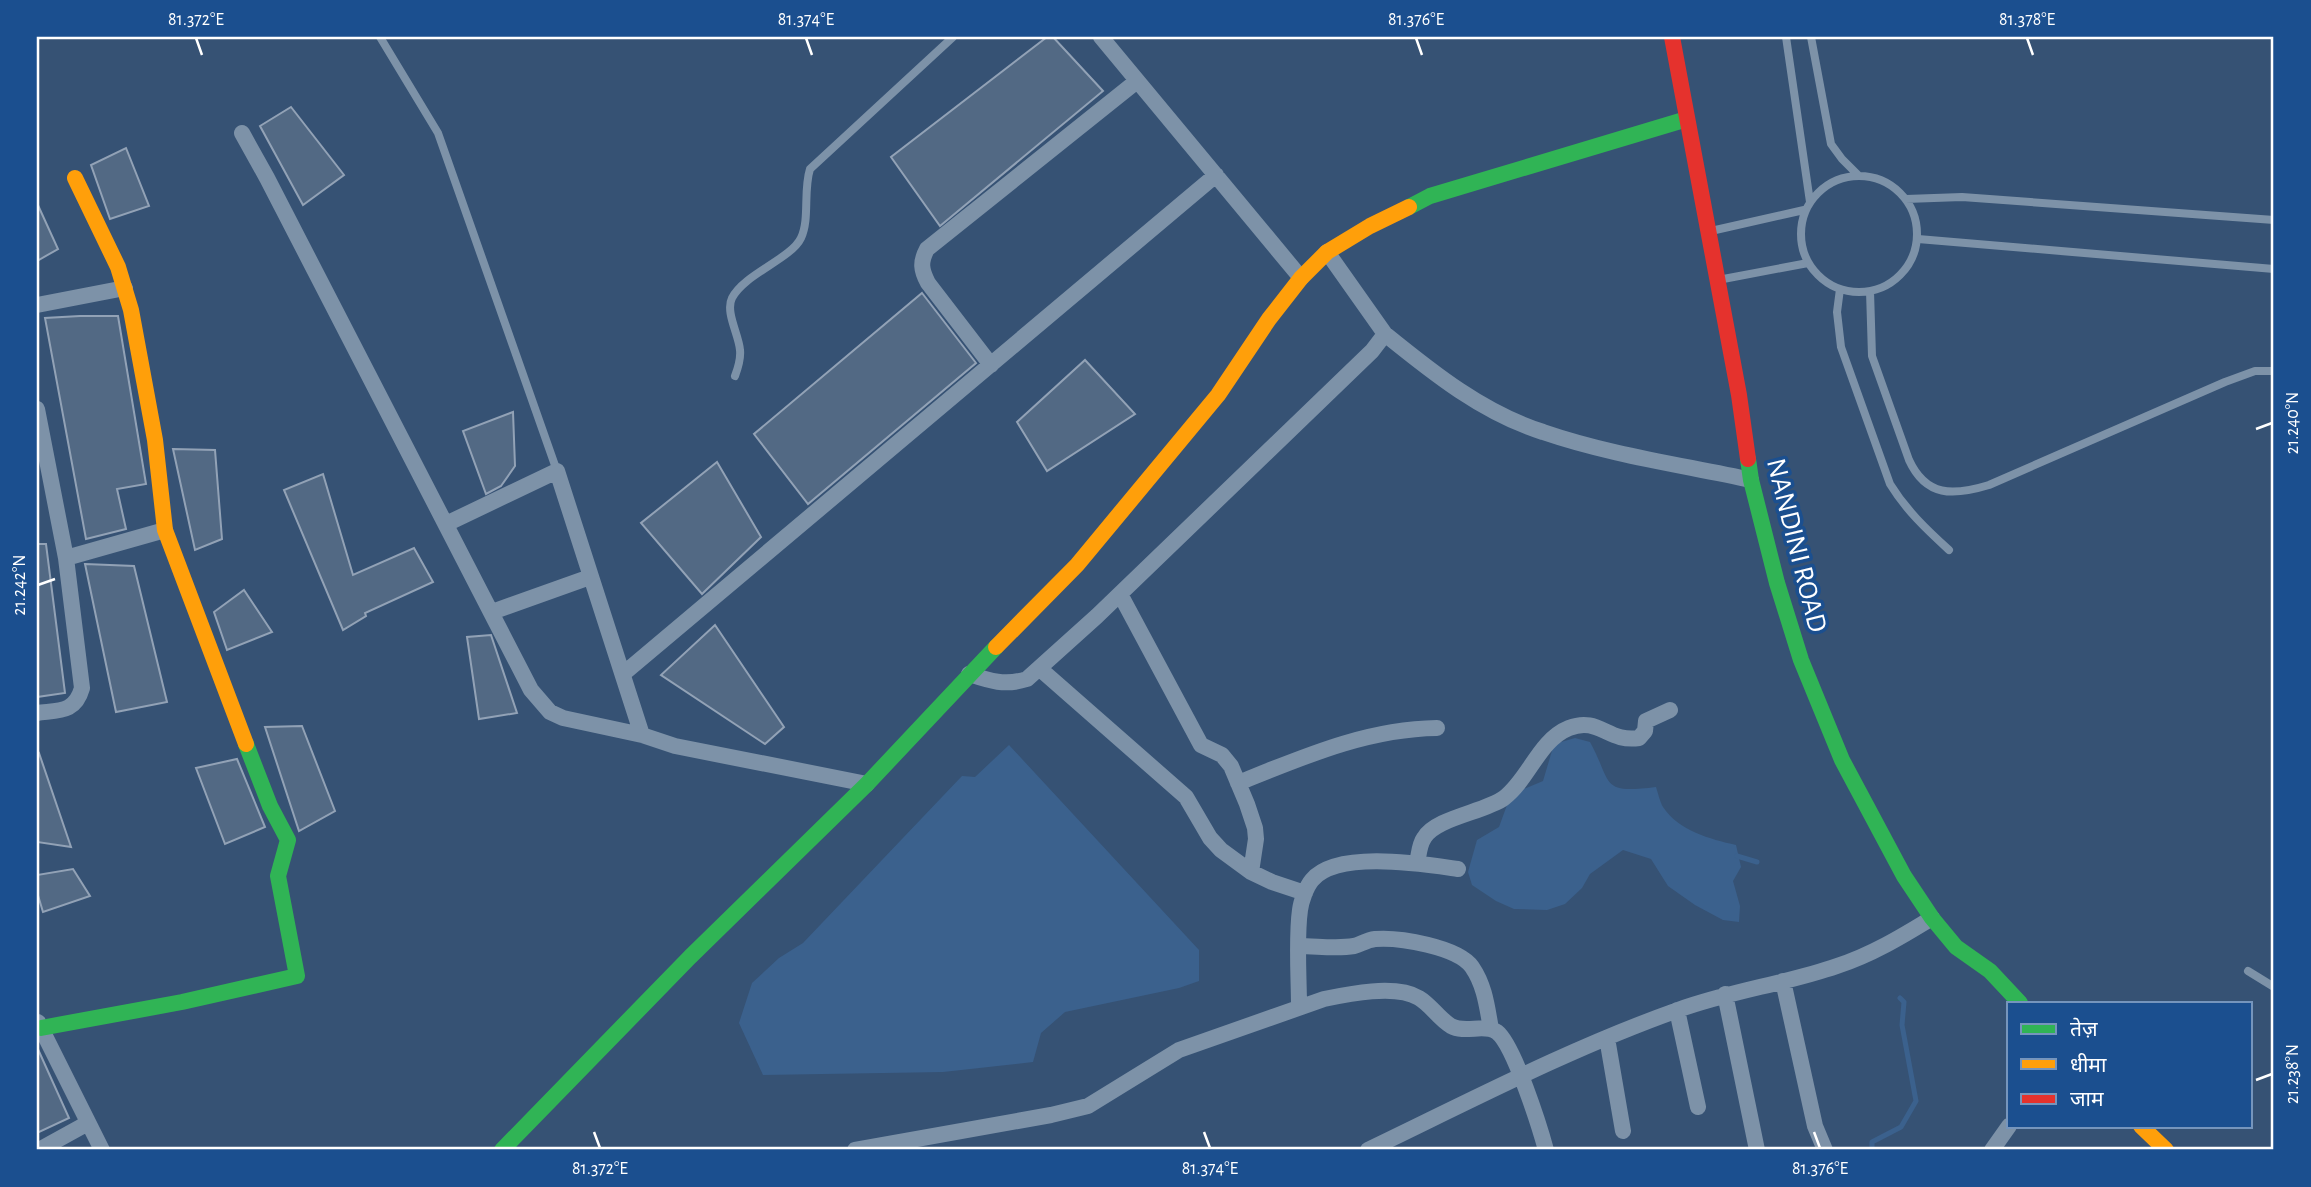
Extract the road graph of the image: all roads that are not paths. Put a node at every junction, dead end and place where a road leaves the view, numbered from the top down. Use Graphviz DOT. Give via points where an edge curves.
graph roads {
  1 [pos="380,37"];
  2 [pos="953,37"];
  3 [pos="1101,37"];
  4 [pos="1672,37"];
  5 [pos="1786,37"];
  6 [pos="1811,37"];
  7 [pos="1137,81"];
  8 [pos="1687,120"];
  9 [pos="242,133"];
  10 [pos="1216,175"];
  11 [pos="1858,176"];
  12 [pos="75,178"];
  13 [pos="1906,199"];
  14 [pos="1810,202"];
  15 [pos="1804,210"];
  16 [pos="2274,220"];
  17 [pos="1706,232"];
  18 [pos="1918,239"];
  19 [pos="1327,252"];
  20 [pos="1808,263"];
  21 [pos="2274,269"];
  22 [pos="1301,278"];
  23 [pos="1716,280"];
  24 [pos="125,288"];
  25 [pos="1840,289"];
  26 [pos="1870,292"];
  27 [pos="37,305"];
  28 [pos="1385,334"];
  29 [pos="990,365"];
  30 [pos="2274,371"];
  31 [pos="735,376"];
  32 [pos="37,410"];
  33 [pos="557,471"];
  34 [pos="1751,480"];
  35 [pos="446,524"];
  36 [pos="165,530"];
  37 [pos="1949,550"];
  38 [pos="66,558"];
  39 [pos="590,577"];
  40 [pos="1121,594"];
  41 [pos="492,611"];
  42 [pos="1039,668"];
  43 [pos="623,674"];
  44 [pos="969,674"];
  45 [pos="1670,710"];
  46 [pos="37,713"];
  47 [pos="1437,728"];
  48 [pos="642,735"];
  49 [pos="867,783"];
  50 [pos="1238,783"];
  51 [pos="1417,863"];
  52 [pos="1458,869"];
  53 [pos="1251,872"];
  54 [pos="1305,893"];
  55 [pos="1931,918"];
  56 [pos="1300,946"];
  57 [pos="2248,971"];
  58 [pos="1783,981"];
  59 [pos="2274,987"];
  60 [pos="1726,994"];
  61 [pos="2019,1002"];
  62 [pos="1298,1007"];
  63 [pos="1677,1010"];
  64 [pos="39,1024"];
  65 [pos="1491,1029"];
  66 [pos="1607,1038"];
  67 [pos="1521,1076"];
  68 [pos="1698,1107"];
  69 [pos="88,1124"];
  70 [pos="2008,1128"];
  71 [pos="2143,1128"];
  72 [pos="1623,1131"];
  73 [pos="947,1142"];
  74 [pos="39,1150"];
  75 [pos="102,1150"];
  76 [pos="502,1150"];
  77 [pos="855,1150"];
  78 [pos="1368,1150"];
  79 [pos="1546,1150"];
  80 [pos="1757,1150"];
  81 [pos="1825,1150"];
  82 [pos="1992,1150"];
  83 [pos="2166,1150"];
  1 -- 33 [label="lane" via="438,133"];
  2 -- 31 [label="lane" via="810,169 801,240 732,298 741,353"];
  3 -- 7 [label="street"];
  4 -- 8 [label="main road, NANDINI ROAD"];
  5 -- 14 [label="lane"];
  6 -- 11 [label="lane" via="1831,144"];
  7 -- 10 [label="street"];
  7 -- 29 [label="street" via="927,249 921,260 928,283"];
  8 -- 17 [label="main road, NANDINI ROAD"];
  8 -- 19 [label="main road" via="1430,196"];
  9 -- 35 [label="street"];
  10 -- 22 [label="street"];
  10 -- 29 [label="street"];
  11 -- 13 [label="lane" via="1893,186"];
  11 -- 14 [label="lane" via="1839,179"];
  12 -- 24 [label="main road"];
  13 -- 16 [label="lane" via="1974,198"];
  13 -- 18 [label="lane" via="1916,218"];
  14 -- 15 [label="lane"];
  15 -- 17 [label="lane"];
  15 -- 20 [label="lane" via="1801,243"];
  17 -- 23 [label="main road, NANDINI ROAD"];
  18 -- 21 [label="lane"];
  18 -- 26 [label="lane" via="1903,273"];
  19 -- 22 [label="main road"];
  19 -- 28 [label="street"];
  20 -- 23 [label="lane"];
  20 -- 25 [label="lane" via="1822,279"];
  22 -- 44 [label="main road" via="1218,395 1077,565"];
  23 -- 34 [label="main road, NANDINI ROAD"];
  24 -- 27 [label="street"];
  24 -- 36 [label="main road" via="155,440"];
  25 -- 26 [label="lane"];
  25 -- 37 [label="lane" via="1841,347 1889,484 1918,522"];
  26 -- 30 [label="lane" via="1872,356 1909,460 1916,475 1945,491 1968,492 1989,485 2225,382 2255,371"];
  28 -- 34 [label="street" via="1450,385 1541,432"];
  28 -- 40 [label="street"];
  29 -- 43 [label="street"];
  32 -- 38 [label="street"];
  33 -- 35 [label="street"];
  33 -- 39 [label="street"];
  34 -- 55 [label="main road, NANDINI ROAD" via="1797,647 1842,761"];
  35 -- 41 [label="street"];
  36 -- 38 [label="street"];
  36 -- 64 [label="main road" via="270,806 288,840 278,876 297,976 182,1002"];
  38 -- 46 [label="street" via="82,688 70,708"];
  39 -- 41 [label="street"];
  39 -- 43 [label="street"];
  40 -- 42 [label="street"];
  40 -- 50 [label="street" via="1201,745 1222,755"];
  41 -- 48 [label="street" via="531,690 550,712"];
  42 -- 44 [label="street" via="1027,679 1013,683 995,683"];
  42 -- 53 [label="street" via="1186,797 1210,838"];
  43 -- 48 [label="street"];
  44 -- 49 [label="main road"];
  45 -- 51 [label="street" via="1646,721 1639,738 1628,740 1584,724 1568,728 1553,738 1513,791 1500,801 1427,834"];
  47 -- 50 [label="street" via="1357,739"];
  48 -- 49 [label="street" via="675,746"];
  49 -- 76 [label="main road"];
  50 -- 53 [label="street" via="1255,828"];
  51 -- 52 [label="street"];
  51 -- 54 [label="street" via="1345,863 1312,880"];
  53 -- 54 [label="street"];
  54 -- 56 [label="street"];
  55 -- 58 [label="street" via="1863,956"];
  55 -- 61 [label="main road, NANDINI ROAD" via="1956,947 1990,971"];
  56 -- 62 [label="street"];
  56 -- 65 [label="street" via="1353,946 1386,939 1457,954 1479,979"];
  57 -- 59 [label="lane"];
  58 -- 60 [label="street"];
  58 -- 81 [label="street" via="1815,1126"];
  60 -- 63 [label="street"];
  60 -- 80 [label="street"];
  62 -- 65 [label="street" via="1348,994 1399,992 1415,995 1452,1026"];
  62 -- 73 [label="street" via="1179,1050 1088,1106"];
  63 -- 66 [label="street"];
  63 -- 68 [label="street"];
  64 -- 69 [label="street"];
  65 -- 67 [label="street" via="1502,1037"];
  66 -- 67 [label="street"];
  66 -- 72 [label="street"];
  67 -- 78 [label="street"];
  67 -- 79 [label="street"];
  69 -- 74 [label="street"];
  69 -- 75 [label="street"];
  70 -- 82 [label="street"];
  71 -- 83 [label="main road"];
  73 -- 77 [label="street"];
}
